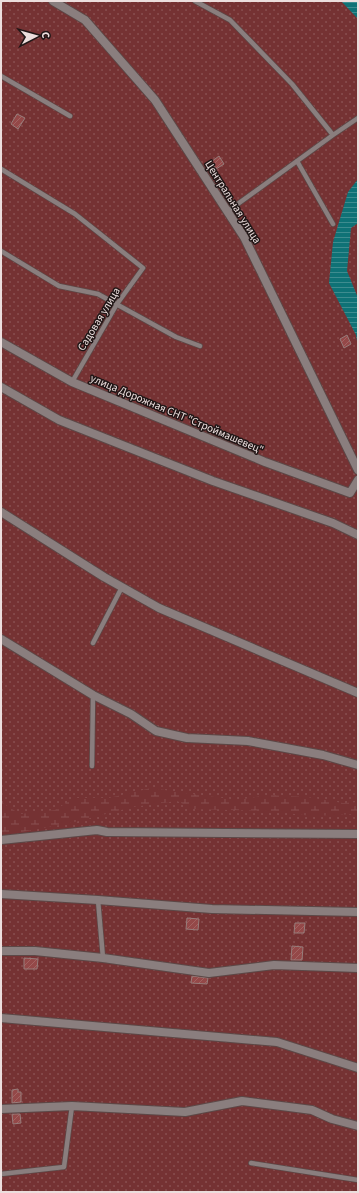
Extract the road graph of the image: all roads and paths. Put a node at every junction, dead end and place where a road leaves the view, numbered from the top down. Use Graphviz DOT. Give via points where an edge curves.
graph roads {
  1 [pos="53,1"];
  2 [pos="195,1"];
  3 [pos="1,76"];
  4 [pos="70,116"];
  5 [pos="358,118"];
  6 [pos="333,135"];
  7 [pos="297,161"];
  8 [pos="1,169"];
  9 [pos="228,211"];
  10 [pos="333,224"];
  11 [pos="1,251"];
  12 [pos="117,304"];
  13 [pos="1,342"];
  14 [pos="200,346"];
  15 [pos="72,382"];
  16 [pos="1,388"];
  17 [pos="358,470"];
  18 [pos="358,480"];
  19 [pos="1,512"];
  20 [pos="358,535"];
  21 [pos="122,587"];
  22 [pos="1,639"];
  23 [pos="93,643"];
  24 [pos="358,693"];
  25 [pos="93,694"];
  26 [pos="358,764"];
  27 [pos="92,766"];
  28 [pos="358,834"];
  29 [pos="1,840"];
  30 [pos="1,894"];
  31 [pos="98,900"];
  32 [pos="358,912"];
  33 [pos="1,951"];
  34 [pos="103,958"];
  35 [pos="358,968"];
  36 [pos="1,1018"];
  37 [pos="358,1068"];
  38 [pos="72,1106"];
  39 [pos="1,1109"];
  40 [pos="358,1126"];
  41 [pos="251,1163"];
  42 [pos="1,1174"];
  43 [pos="358,1180"];
  1 -- 9 [label="street, Центральная улица" via="85,20 155,100"];
  2 -- 6 [label="lane" via="230,20 292,84"];
  3 -- 4 [label="lane"];
  5 -- 6 [label="lane"];
  6 -- 7 [label="lane"];
  7 -- 9 [label="lane"];
  7 -- 10 [label="lane"];
  8 -- 12 [label="lane, Садовая улица" via="75,214 143,268"];
  9 -- 17 [label="street, Центральная улица" via="244,237"];
  11 -- 12 [label="lane" via="59,286 98,294"];
  12 -- 14 [label="lane" via="176,337"];
  12 -- 15 [label="lane, Садовая улица"];
  13 -- 15 [label="street, улица Дорожная СНТ \"Строймашевец\""];
  15 -- 18 [label="street, улица Дорожная СНТ \"Строймашевец\"" via="264,462 350,493"];
  16 -- 20 [label="street" via="59,420 213,481 333,523"];
  19 -- 21 [label="street"];
  21 -- 23 [label="lane"];
  21 -- 24 [label="street" via="159,608"];
  22 -- 25 [label="street"];
  25 -- 26 [label="street" via="156,731 187,738 248,741"];
  25 -- 27 [label="lane"];
  28 -- 29 [label="street" via="97,830"];
  30 -- 31 [label="street"];
  31 -- 32 [label="street" via="212,909"];
  31 -- 34 [label="lane"];
  33 -- 34 [label="street" via="35,951"];
  34 -- 35 [label="street" via="209,973 274,965"];
  36 -- 37 [label="street" via="278,1042"];
  38 -- 39 [label="street"];
  38 -- 40 [label="street" via="185,1112 242,1101 312,1110"];
  38 -- 42 [label="lane" via="64,1167"];
  41 -- 43 [label="lane"];
}
